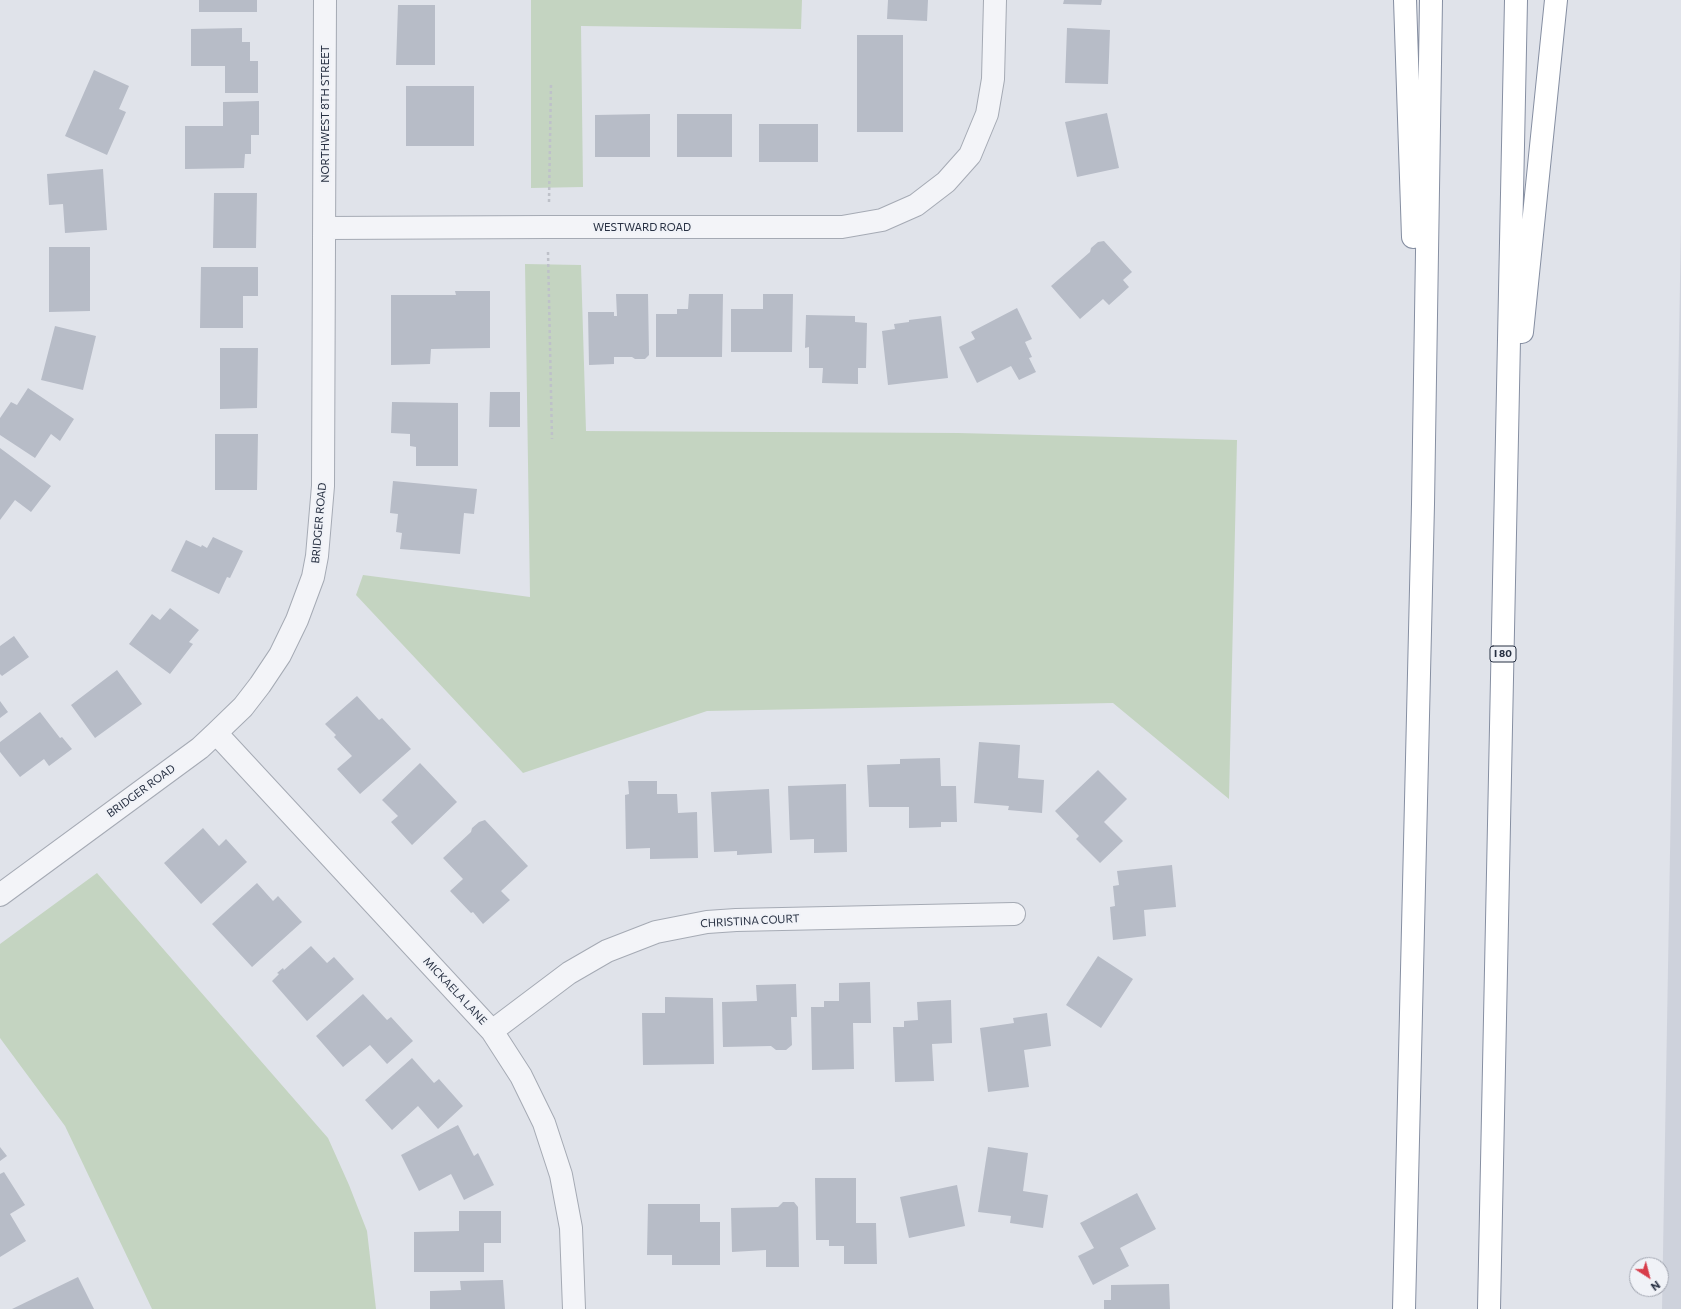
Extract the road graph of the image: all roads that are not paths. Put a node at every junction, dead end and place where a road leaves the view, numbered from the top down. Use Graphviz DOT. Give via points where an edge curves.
graph roads {
  1 [pos="325,0"];
  2 [pos="995,0"];
  3 [pos="1405,0"];
  4 [pos="1431,0"];
  5 [pos="1516,0"];
  6 [pos="1556,0"];
  7 [pos="325,228"];
  8 [pos="1506,496"];
  9 [pos="1423,504"];
  10 [pos="216,734"];
  11 [pos="1,891"];
  12 [pos="1014,914"];
  13 [pos="492,1031"];
  14 [pos="574,1309"];
  15 [pos="1404,1309"];
  16 [pos="1489,1309"];
  1 -- 7 [label="street, NORTHWEST 8TH STREET"];
  2 -- 7 [label="street, WESTWARD ROAD" via="993,79 987,114 970,154 946,182 916,206 882,220 842,227"];
  3 -- 9 [label="highway"];
  4 -- 9 [label="highway"];
  5 -- 8 [label="highway, I 80"];
  6 -- 8 [label="highway"];
  7 -- 10 [label="street, BRIDGER ROAD" via="323,486 322,514 313,577 297,620 280,655 256,691"];
  8 -- 16 [label="highway, I 80"];
  9 -- 15 [label="highway"];
  10 -- 11 [label="street, BRIDGER ROAD"];
  10 -- 13 [label="street, MICKAELA LANE"];
  12 -- 13 [label="street, CHRISTINA COURT" via="736,920 707,922 656,932 607,951 569,973"];
  13 -- 14 [label="street, MICKAELA LANE" via="521,1076 544,1123 561,1175 571,1228"];
}
